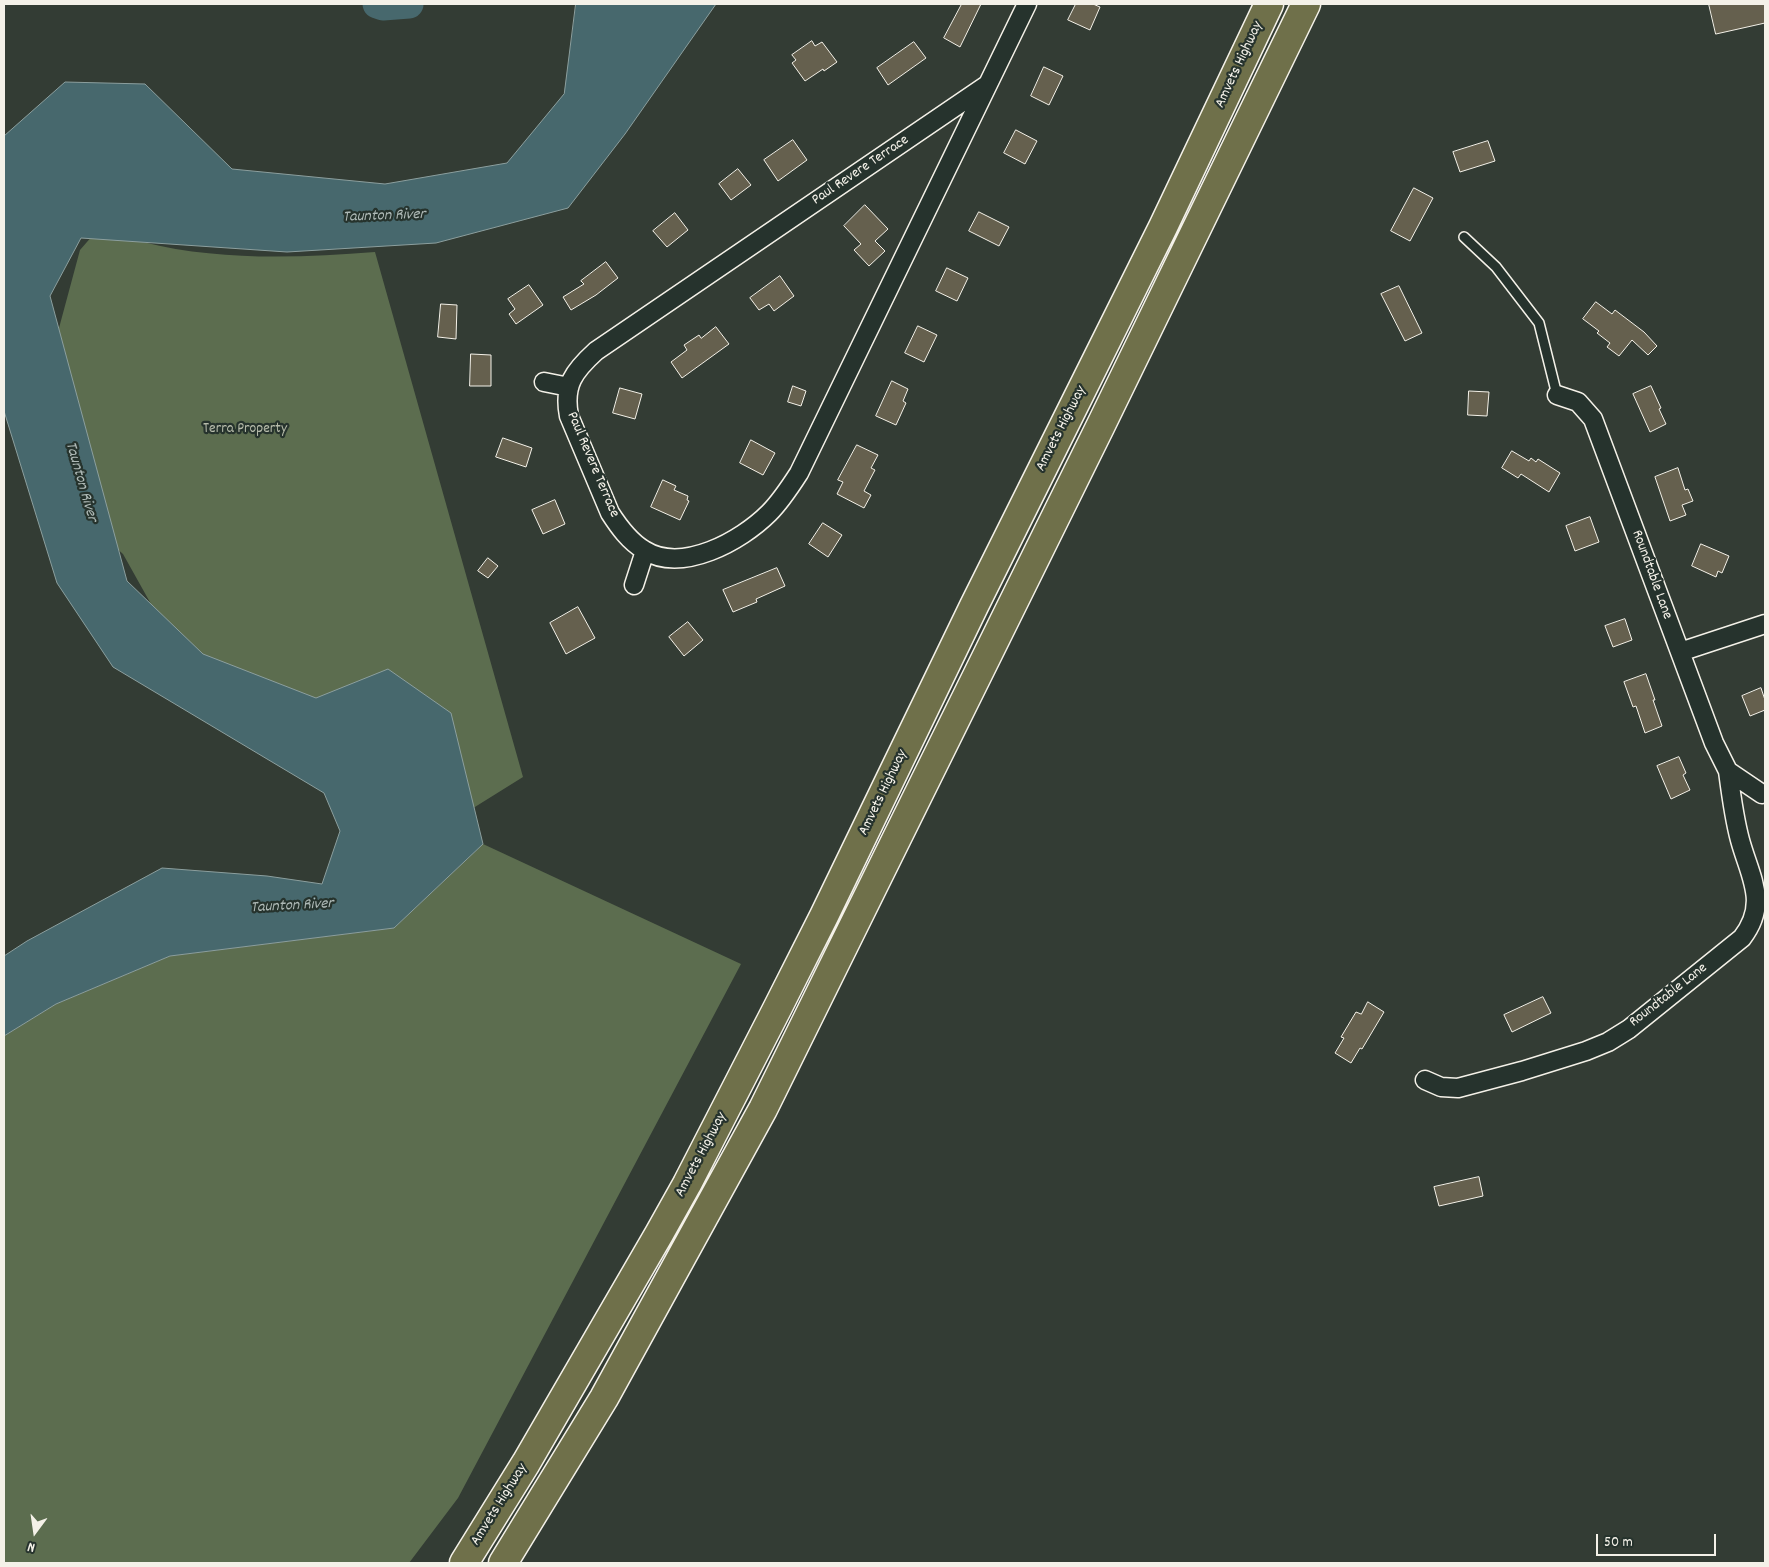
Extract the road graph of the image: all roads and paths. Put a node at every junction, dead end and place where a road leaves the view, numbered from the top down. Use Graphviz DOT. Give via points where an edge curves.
graph roads {
  1 [pos="1027,4"];
  2 [pos="1269,4"];
  3 [pos="1306,4"];
  4 [pos="987,85"];
  5 [pos="1464,237"];
  6 [pos="544,382"];
  7 [pos="569,387"];
  8 [pos="1557,395"];
  9 [pos="645,551"];
  10 [pos="634,585"];
  11 [pos="1765,624"];
  12 [pos="1680,652"];
  13 [pos="1728,771"];
  14 [pos="1762,794"];
  15 [pos="1425,1080"];
  16 [pos="464,1563"];
  17 [pos="503,1563"];
  1 -- 4 [label="street, Paul Revere Terrace"];
  2 -- 16 [label="highway, Amvets Highway" via="837,890 687,1184 522,1470"];
  3 -- 17 [label="highway, Amvets Highway" via="763,1110 608,1390"];
  4 -- 7 [label="street, Paul Revere Terrace" via="596,351 578,368"];
  4 -- 9 [label="street, Paul Revere Terrace" via="789,489 759,523 723,545 692,557 675,558"];
  5 -- 8 [label="lane" via="1496,267 1539,324"];
  6 -- 7 [label="street"];
  7 -- 9 [label="street, Paul Revere Terrace" via="569,416 610,513 626,535"];
  8 -- 12 [label="street, Roundtable Lane" via="1578,402 1593,419"];
  9 -- 10 [label="street"];
  11 -- 12 [label="street"];
  12 -- 13 [label="street, Roundtable Lane" via="1714,743"];
  13 -- 14 [label="street, Roundtable Lane"];
  13 -- 15 [label="street, Roundtable Lane" via="1740,840 1758,900 1755,917 1742,938 1629,1029 1608,1042 1522,1071 1458,1088 1441,1087"];
}
